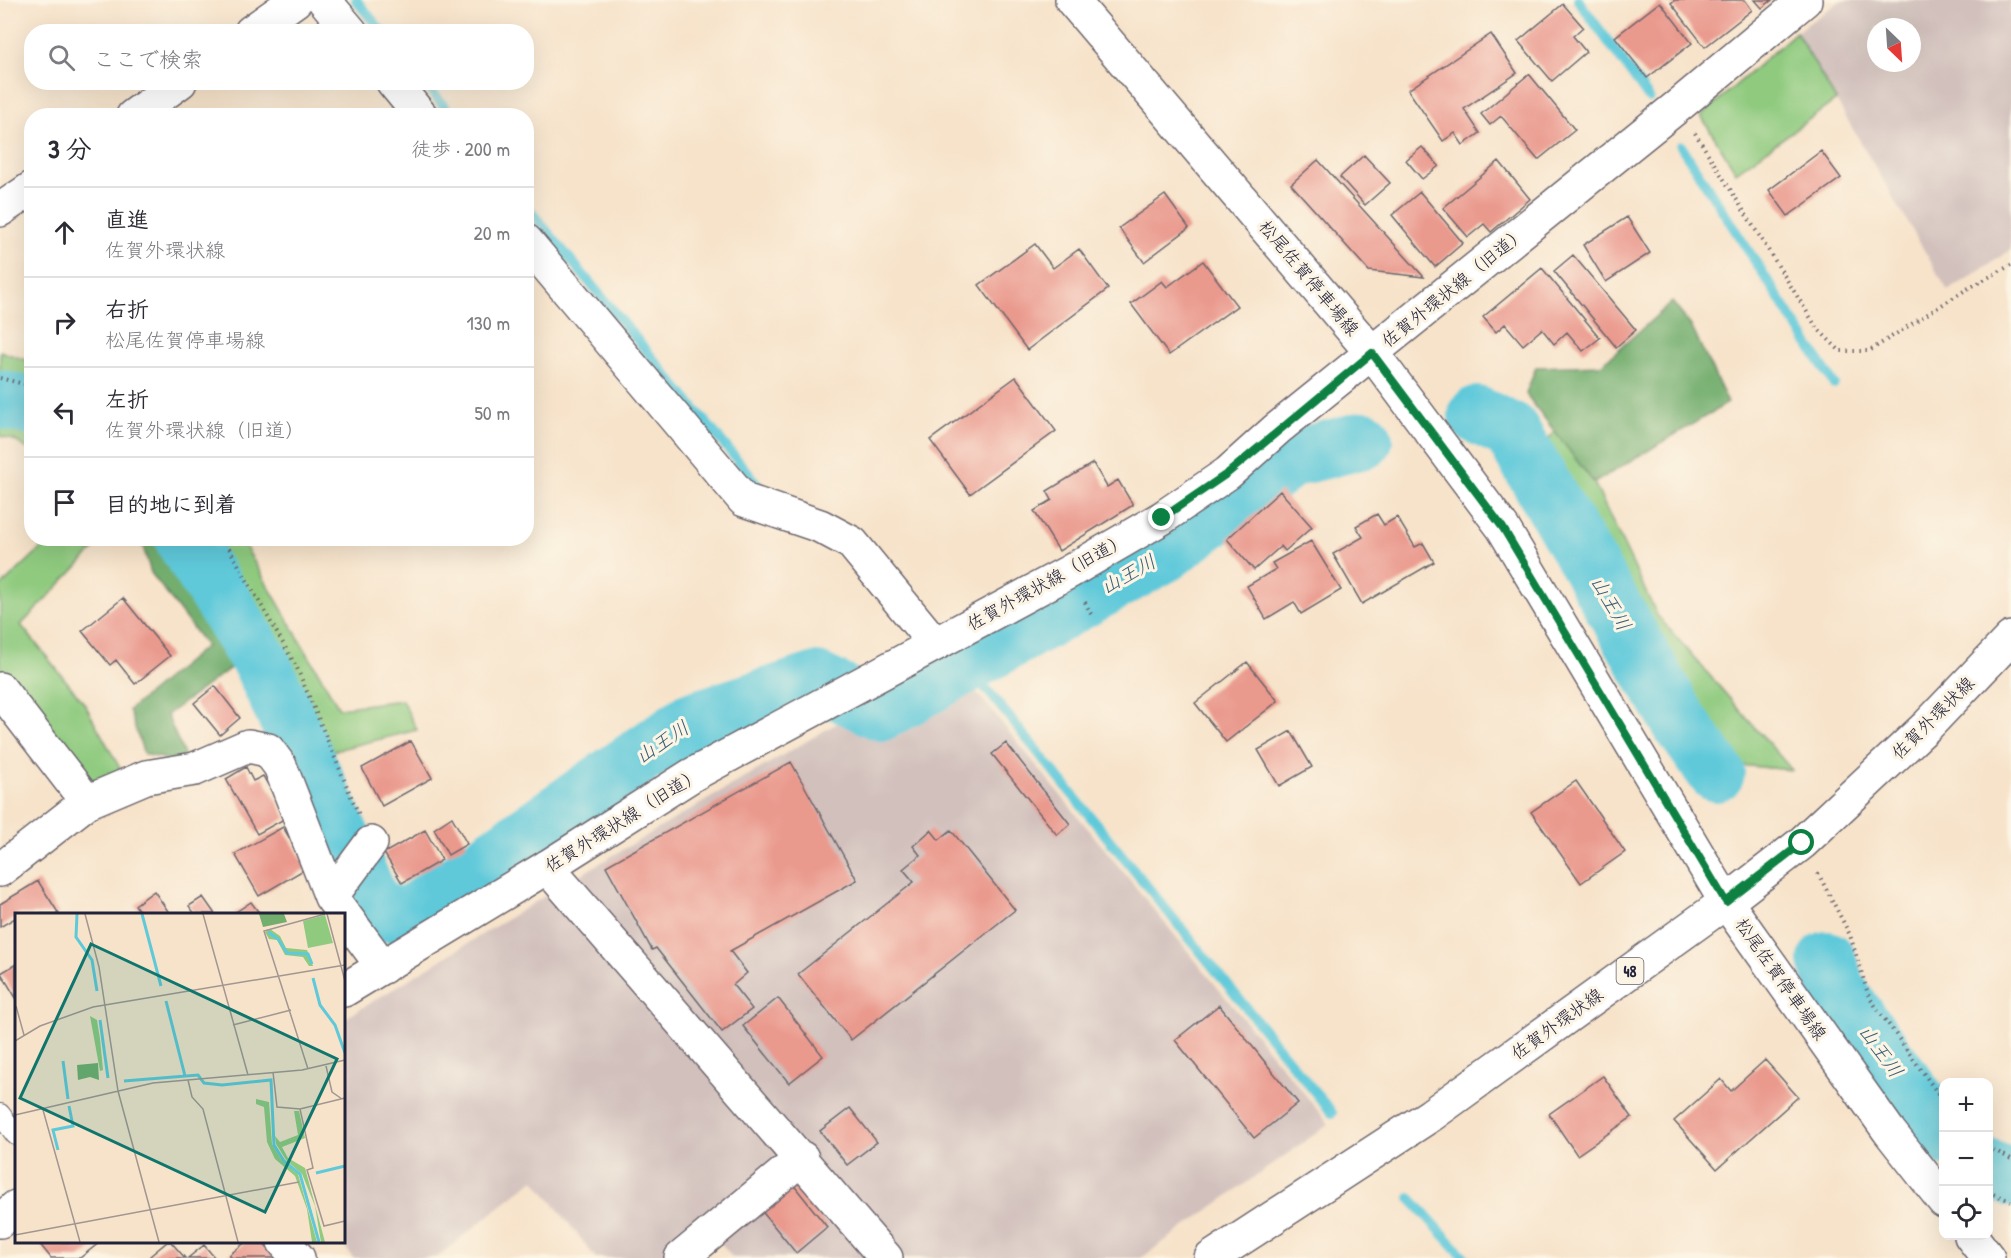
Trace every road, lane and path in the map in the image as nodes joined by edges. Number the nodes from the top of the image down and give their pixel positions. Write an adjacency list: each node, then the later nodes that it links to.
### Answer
1 (296, 0): 5 (street)
2 (324, 0): 6 (street)
3 (1072, 0): 16 (street, 松尾佐賀停車場線)
4 (1805, 0): 9 (street, 佐賀外環状線（旧道）)
5 (262, 24)
6 (344, 24)
7 (169, 90): 10 (street)
8 (400, 90): 11 (street)
9 (1678, 106): 15 (path); 16 (street, 佐賀外環状線（旧道）)
10 (144, 108)
11 (414, 108)
12 (24, 194): 13 (street)
13 (0, 210)
14 (534, 251): 21 (street)
15 (2011, 265)
16 (1372, 353): 21 (street, 佐賀外環状線（旧道）); 29 (street, 松尾佐賀停車場線)
17 (0, 378): 18 (path)
18 (24, 384)
19 (228, 546): 24 (path)
20 (2011, 638): 25 (street, 佐賀外環状線 / 48)
21 (935, 644): 26 (street, 佐賀外環状線（旧道）)
22 (0, 689): 23 (street)
23 (87, 802): 27 (street); 28 (street)
24 (371, 843): 28 (street)
25 (1802, 843): 29 (street, 佐賀外環状線 / 48); 34 (path)
26 (547, 867): 32 (street, 佐賀外環状線（旧道）); 38 (street)
27 (0, 870)
28 (332, 897): 30 (street)
29 (1726, 902): 41 (street, 松尾佐賀停車場線); 50 (street, 佐賀外環状線 / 48)
30 (344, 913)
31 (345, 914): 32 (street)
32 (384, 967): 33 (street, 佐賀外環状線（旧道）)
33 (345, 989)
34 (1939, 1095)
35 (0, 1114): 36 (lane)
36 (15, 1134)
37 (1993, 1150): 39 (path)
38 (802, 1158): 48 (street); 49 (street)
39 (2011, 1159)
40 (1993, 1194): 42 (path)
41 (1939, 1195)
42 (2011, 1202)
43 (15, 1208): 44 (street)
44 (0, 1221)
45 (1974, 1240): 51 (street)
46 (285, 1243): 47 (street)
47 (298, 1258)
48 (681, 1258)
49 (886, 1258)
50 (1211, 1258)
51 (1988, 1258)

